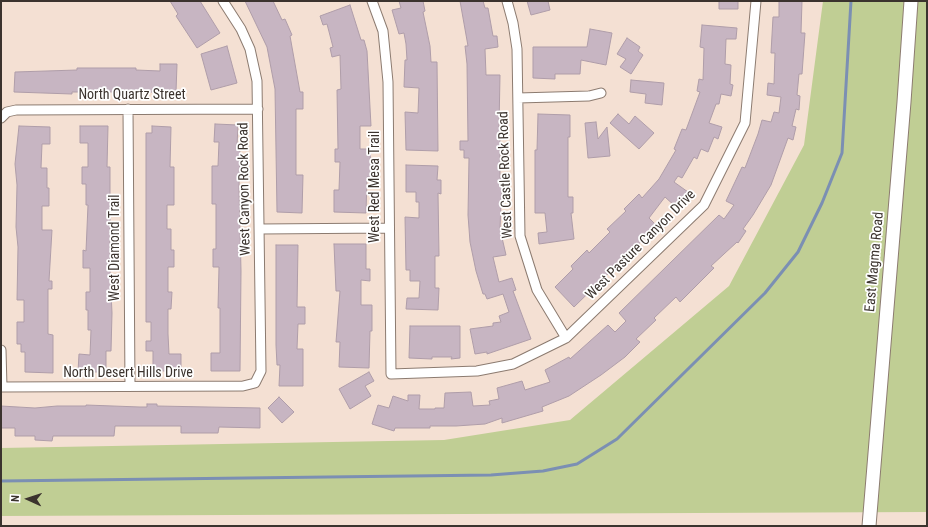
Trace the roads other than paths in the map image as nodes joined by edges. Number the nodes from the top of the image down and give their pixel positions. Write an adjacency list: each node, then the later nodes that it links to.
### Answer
1 (223, 1): 9 (street, West Canyon Rock Road)
2 (372, 1): 11 (street, West Red Mesa Trail)
3 (507, 1): 7 (street, West Castle Rock Road)
4 (756, 1): 13 (street, West Pasture Canyon Drive)
5 (910, 1): 19 (street, East Magma Road)
6 (601, 93): 7 (street)
7 (518, 98): 13 (street, West Castle Rock Road)
8 (128, 109): 9 (street, North Quartz Street); 10 (street, North Quartz Street); 17 (street, West Diamond Trail)
9 (258, 109): 12 (street, West Canyon Rock Road)
10 (4, 115)
11 (390, 228): 12 (street); 15 (street, West Red Mesa Trail)
12 (260, 229): 16 (street, West Canyon Rock Road)
13 (566, 338): 15 (street, West Pasture Canyon Drive)
14 (1, 350): 18 (street)
15 (391, 374)
16 (256, 384): 17 (street, North Desert Hills Drive)
17 (130, 386): 18 (street, North Desert Hills Drive)
18 (1, 387)
19 (869, 526)

